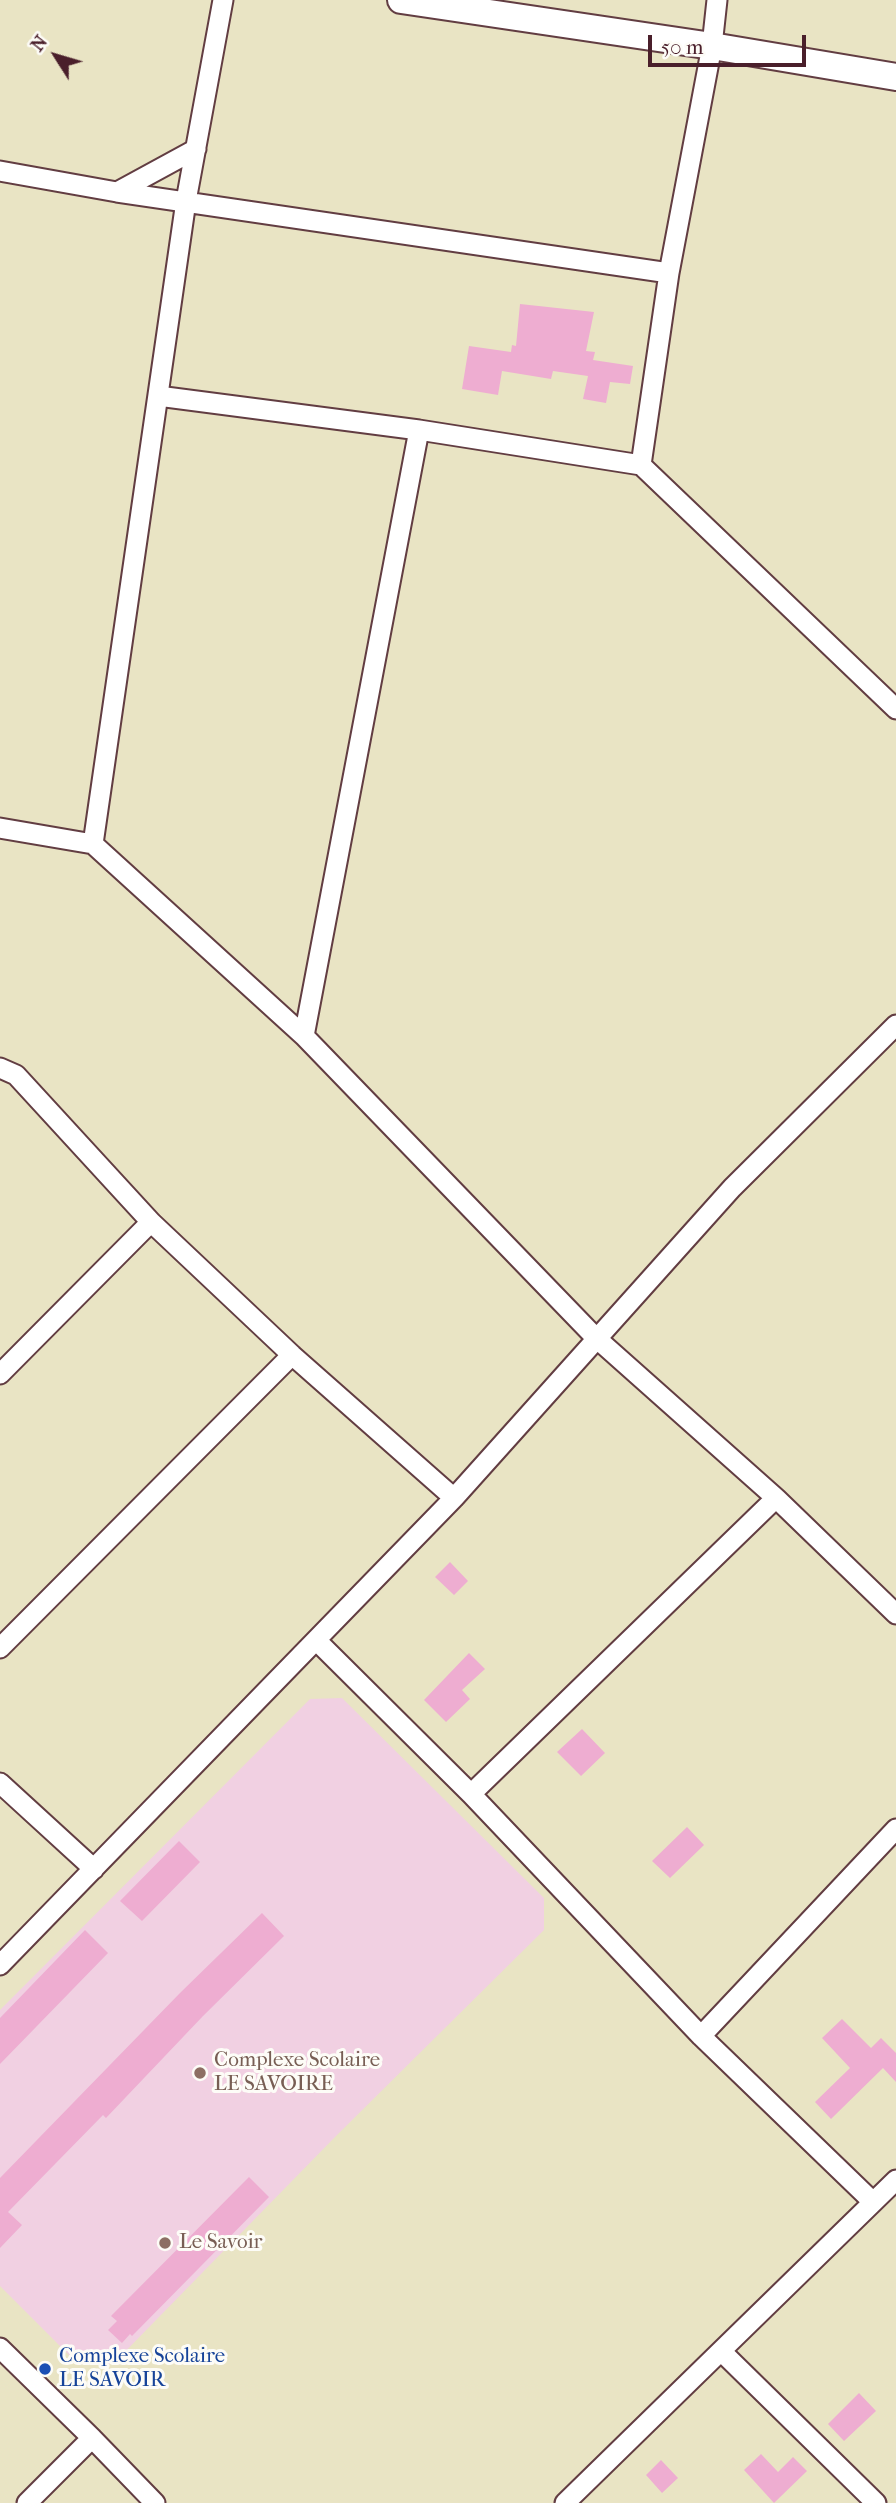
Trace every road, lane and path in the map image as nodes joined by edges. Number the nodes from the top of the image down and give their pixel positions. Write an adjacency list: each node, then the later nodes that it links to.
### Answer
1 (223, 0): 7 (street)
2 (401, 0): 4 (street)
3 (717, 0): 5 (street)
4 (457, 4): 5 (street)
5 (712, 46): 6 (street); 11 (street)
6 (896, 77)
7 (196, 149): 9 (street); 10 (street)
8 (0, 171): 9 (street)
9 (117, 192): 10 (street)
10 (186, 201): 11 (street); 12 (street)
11 (669, 273): 14 (street)
12 (158, 396): 13 (street); 17 (street)
13 (418, 430): 14 (street); 19 (street)
14 (641, 465): 15 (street)
15 (896, 709)
16 (0, 828): 17 (street)
17 (93, 844): 19 (street)
18 (896, 1025): 22 (street)
19 (304, 1036): 22 (street)
20 (0, 1068): 21 (street)
21 (151, 1222): 23 (street); 24 (street)
22 (596, 1338): 25 (street); 26 (street)
23 (292, 1355): 25 (street); 29 (street)
24 (0, 1374)
25 (454, 1498): 28 (street)
26 (776, 1498): 27 (street); 31 (street)
27 (896, 1614)
28 (316, 1640): 31 (street); 33 (street)
29 (0, 1648)
30 (0, 1783): 33 (street)
31 (471, 1794): 35 (street)
32 (896, 1829): 35 (street)
33 (94, 1869): 34 (street)
34 (0, 1965)
35 (701, 2036): 37 (street)
36 (896, 2180): 37 (street)
37 (873, 2202): 39 (street)
38 (0, 2348): 40 (street)
39 (721, 2351): 43 (street); 44 (street)
40 (92, 2438): 41 (street); 42 (street)
41 (27, 2503)
42 (155, 2503)
43 (565, 2503)
44 (876, 2503)

